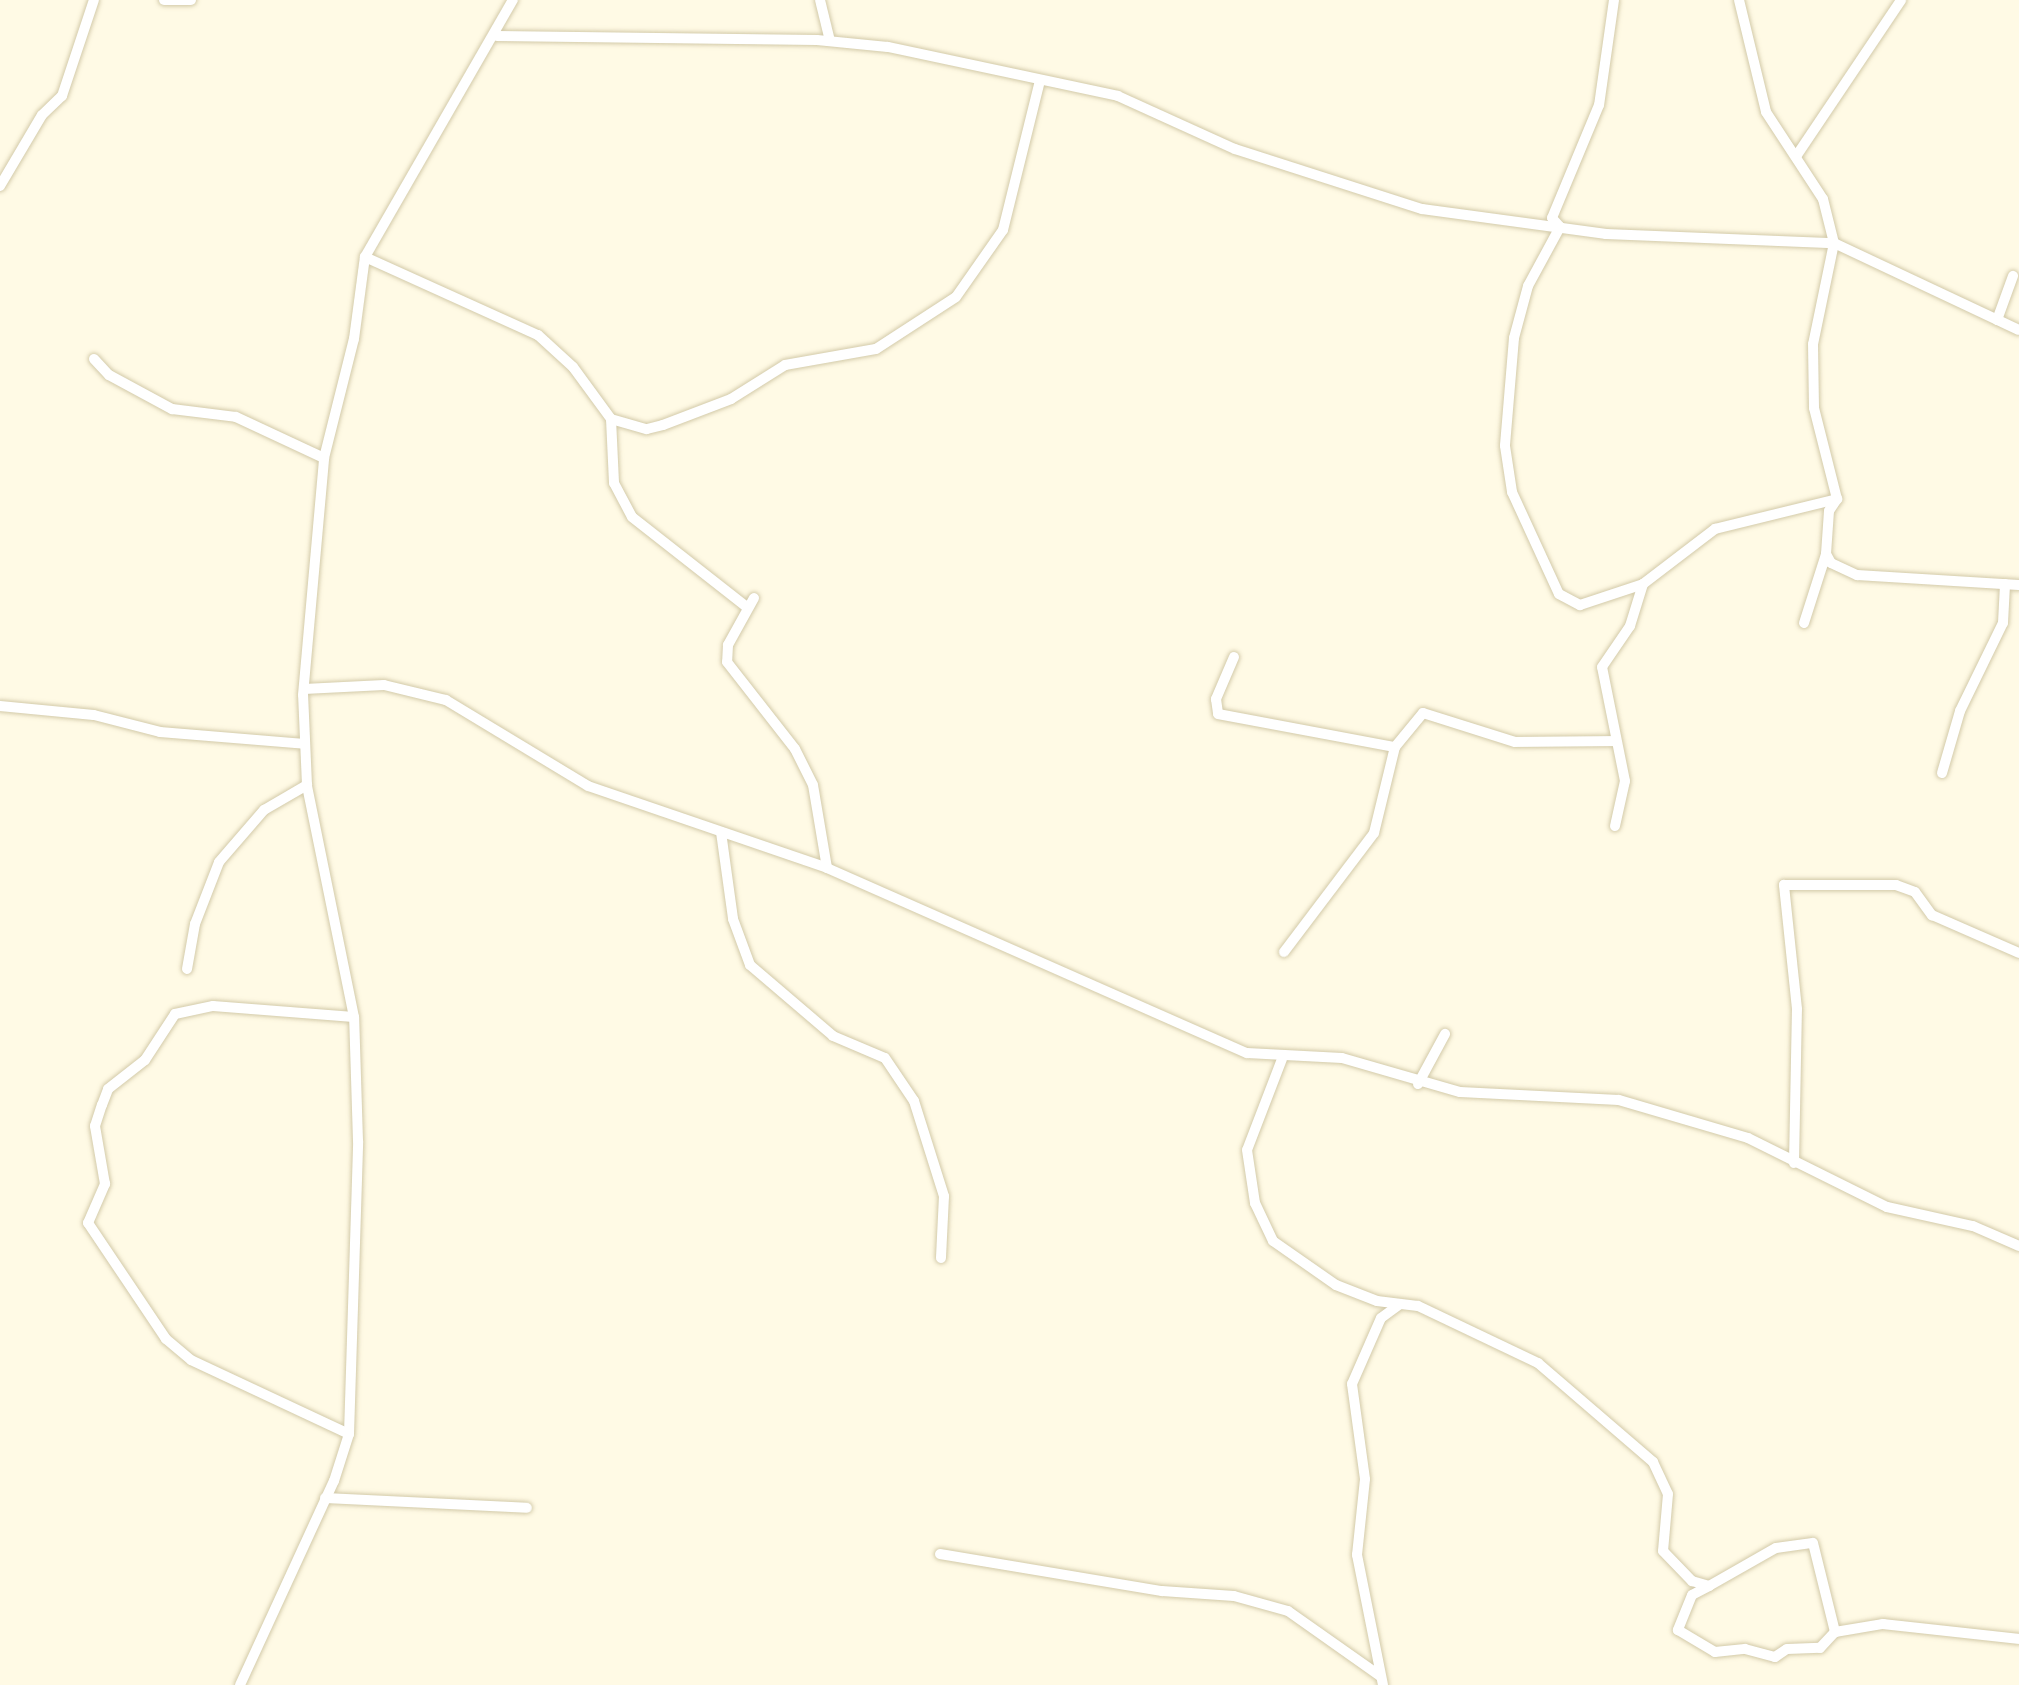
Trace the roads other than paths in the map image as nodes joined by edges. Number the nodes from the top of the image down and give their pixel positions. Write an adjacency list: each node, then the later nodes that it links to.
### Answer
1 (94, 0): 13 (street)
2 (163, 0): 3 (street)
3 (191, 0)
4 (513, 0): 9 (street)
5 (820, 0): 10 (street)
6 (1614, 0): 14 (street)
7 (1739, 0): 12 (street)
8 (1901, 0): 12 (street)
9 (497, 36): 10 (street); 16 (street)
10 (830, 41): 11 (street)
11 (1040, 80): 14 (street); 21 (street)
12 (1797, 155): 15 (street)
13 (0, 186)
14 (1560, 227): 15 (street); 25 (street)
15 (1834, 243): 18 (street); 23 (street)
16 (365, 257): 21 (street); 22 (street)
17 (2013, 276): 18 (street)
18 (1997, 320): 19 (street)
19 (2019, 330)
20 (94, 359): 22 (street)
21 (611, 419): 29 (street)
22 (324, 458): 32 (street)
23 (1837, 499): 24 (street); 25 (street)
24 (1826, 554): 26 (street); 30 (street)
25 (1643, 584): 34 (street)
26 (2005, 584): 27 (street); 37 (street)
27 (2019, 585)
28 (754, 598): 29 (street)
29 (748, 608): 41 (street)
30 (1804, 623)
31 (1234, 657): 36 (street)
32 (304, 689): 35 (street); 40 (street)
33 (0, 706): 35 (street)
34 (1616, 741): 36 (street); 39 (street)
35 (305, 744): 38 (street)
36 (1395, 747): 42 (street)
37 (1942, 773)
38 (307, 785): 44 (street); 45 (street)
39 (1615, 826)
40 (720, 832): 41 (street); 51 (street)
41 (827, 867): 47 (street)
42 (1284, 952)
43 (2019, 953): 49 (street)
44 (187, 969)
45 (354, 1017): 55 (street); 55 (street)
46 (1446, 1034): 48 (street)
47 (1282, 1059): 48 (street); 52 (street)
48 (1418, 1084): 49 (street)
49 (1794, 1163): 50 (street)
50 (2019, 1246)
51 (941, 1258)
52 (1377, 1301): 53 (street); 54 (street)
53 (1403, 1304): 54 (street); 59 (street)
54 (1389, 1309): 62 (street)
55 (349, 1434): 56 (street)
56 (325, 1498): 57 (street); 63 (street)
57 (527, 1508)
58 (940, 1555): 62 (street)
59 (1709, 1586): 60 (street); 60 (street)
60 (1832, 1630): 61 (street)
61 (2019, 1639)
62 (1381, 1681)
63 (242, 1682)

